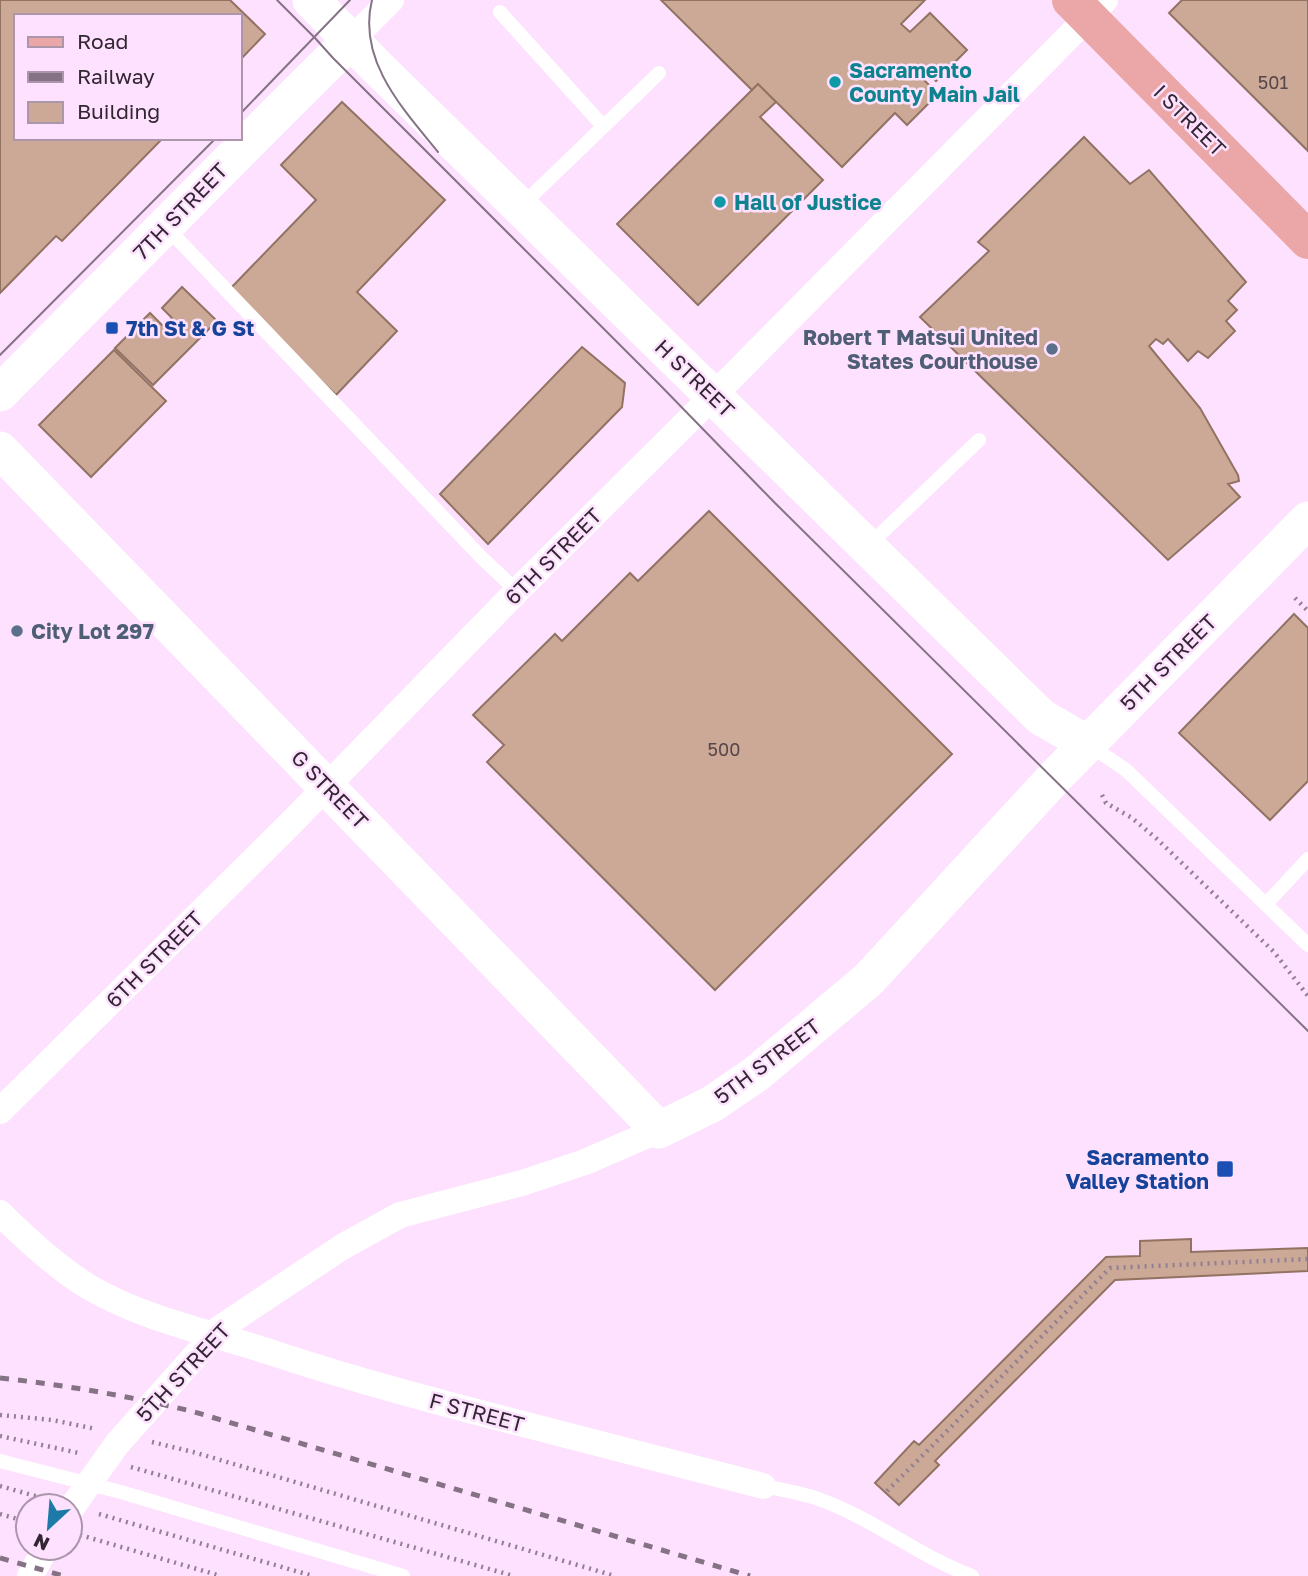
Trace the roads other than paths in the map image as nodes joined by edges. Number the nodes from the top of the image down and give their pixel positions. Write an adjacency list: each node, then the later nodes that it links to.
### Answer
1 (311, 0): 5 (main road, H STREET)
2 (391, 0): 5 (street, 7TH STREET)
3 (1088, 6): 10 (main road, I STREET); 12 (street, 6TH STREET)
4 (500, 12): 7 (lane)
5 (351, 40): 8 (main road, H STREET); 9 (main road, 7TH STREET)
6 (659, 73): 7 (lane)
7 (603, 126): 8 (lane)
8 (520, 206): 12 (main road, H STREET)
9 (166, 227): 11 (main road, 7TH STREET); 17 (lane)
10 (1308, 240)
11 (0, 393)
12 (713, 396): 16 (main road, H STREET); 17 (street, 6TH STREET)
13 (979, 440): 16 (lane)
14 (0, 450): 19 (main road, G STREET)
15 (1308, 520): 18 (main road, 5TH STREET)
16 (868, 546): 18 (main road, H STREET)
17 (517, 591): 19 (street, 6TH STREET)
18 (1088, 744): 21 (lane); 24 (main road, 5TH STREET)
19 (327, 786): 23 (street, 6TH STREET); 24 (main road, G STREET)
20 (1308, 859): 21 (lane)
21 (1266, 904): 22 (lane)
22 (1308, 945)
23 (0, 1111)
24 (659, 1130): 28 (street, 5TH STREET)
25 (0, 1213): 27 (street, F STREET)
26 (0, 1461): 29 (lane)
27 (763, 1486): 30 (lane, F STREET)
28 (84, 1498)
29 (402, 1576)
30 (972, 1576)

